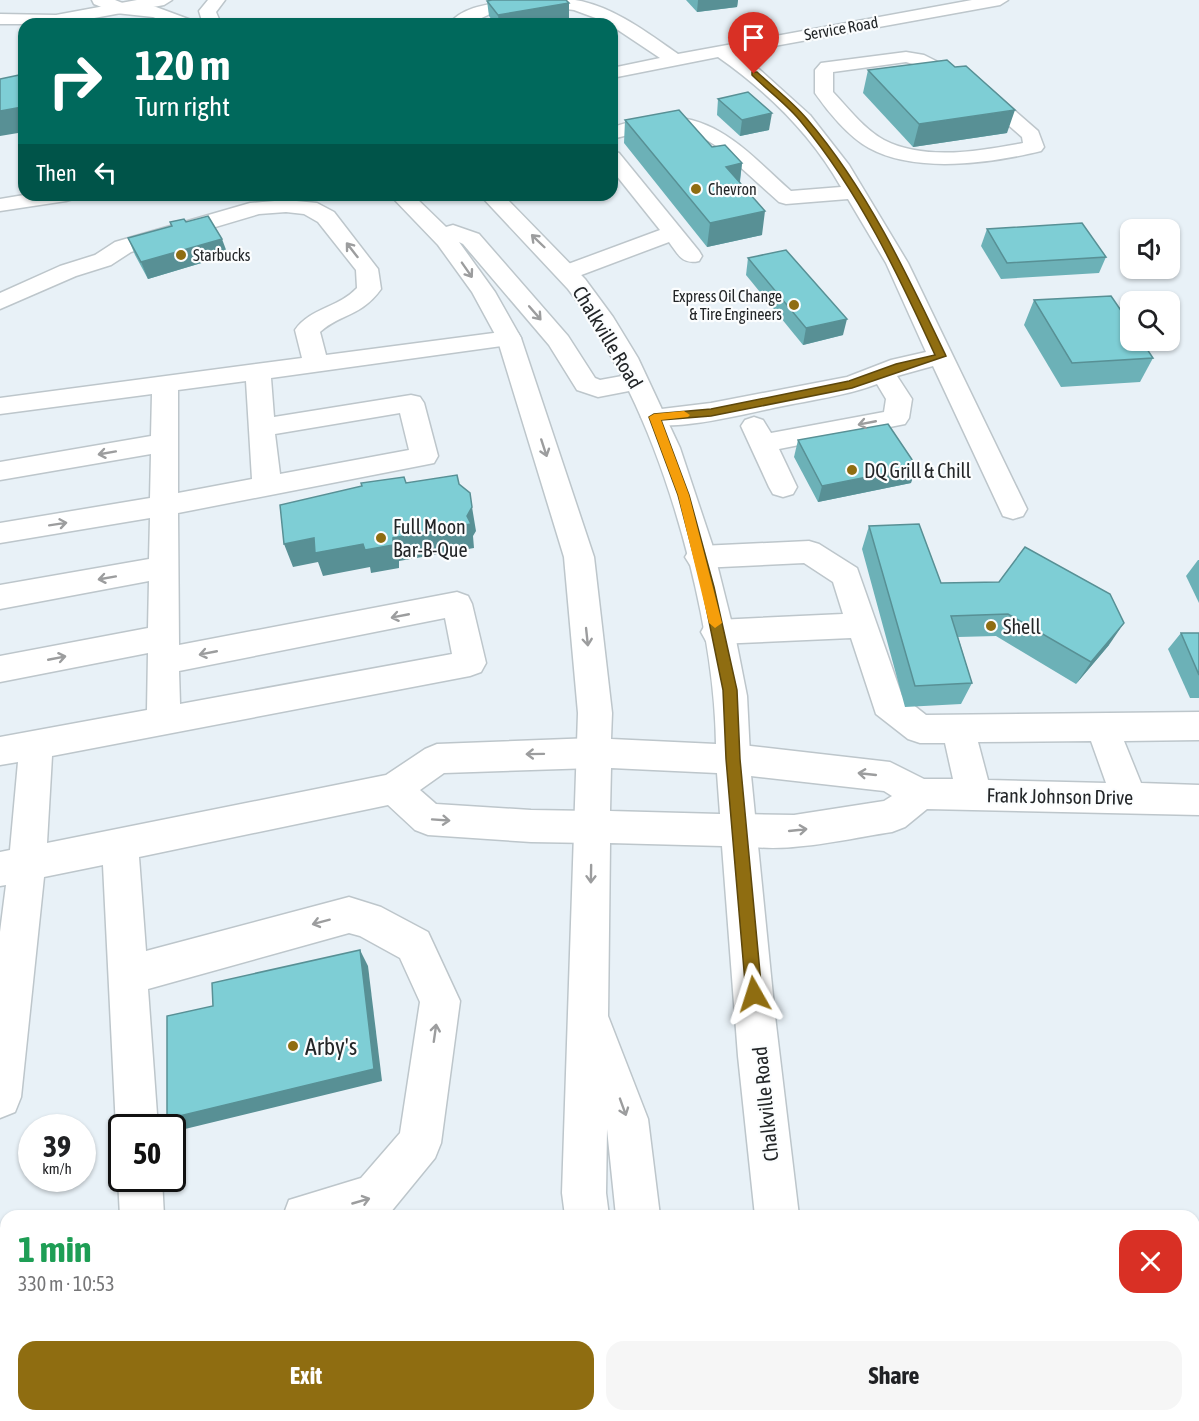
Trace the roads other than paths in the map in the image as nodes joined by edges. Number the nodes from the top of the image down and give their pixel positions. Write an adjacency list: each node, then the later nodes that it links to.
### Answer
1 (100, 0): 5 (main road)
2 (164, 0): 5 (main road)
3 (217, 0): 8 (main road)
4 (1000, 0): 14 (main road, Service Road)
5 (127, 17): 6 (main road); 7 (main road)
6 (103, 18)
7 (171, 18)
8 (210, 18)
9 (467, 18): 10 (main road)
10 (607, 18)
11 (0, 19): 12 (main road)
12 (18, 19)
13 (620, 27): 15 (main road)
14 (720, 50): 15 (main road, Service Road); 20 (main road)
15 (675, 60): 17 (main road, Service Road)
16 (938, 69): 18 (main road); 19 (main road); 19 (main road)
17 (618, 72)
18 (870, 80)
19 (832, 89): 20 (main road)
20 (784, 101): 23 (main road)
21 (618, 132): 23 (main road)
22 (618, 167): 29 (main road)
23 (855, 192): 34 (main road)
24 (30, 201): 27 (main road)
25 (407, 201): 28 (main road)
26 (497, 201): 31 (main road, Chalkville Road, one-way to 26)
27 (0, 206)
28 (429, 223): 33 (main road, one-way to 33); 38 (main road, one-way to 38)
29 (673, 233): 30 (main road); 31 (main road)
30 (691, 256)
31 (568, 272): 38 (main road, Chalkville Road)
32 (0, 302): 35 (main road, one-way to 32)
33 (508, 338): 35 (main road); 65 (main road, one-way to 65)
34 (941, 356): 37 (main road); 50 (main road)
35 (316, 363): 36 (main road)
36 (258, 372): 39 (main road); 43 (main road)
37 (884, 373): 41 (main road); 45 (main road, one-way to 45)
38 (637, 381): 42 (main road, Chalkville Road)
39 (165, 384): 40 (main road); 44 (main road)
40 (0, 406)
41 (742, 406): 42 (main road); 45 (main road)
42 (654, 417): 52 (main road, Chalkville Road)
43 (261, 428): 47 (main road); 47 (main road)
44 (165, 443): 46 (main road, one-way to 46); 49 (main road)
45 (764, 443): 48 (main road)
46 (0, 471)
47 (267, 486): 49 (main road)
48 (783, 486)
49 (164, 506): 51 (main road, one-way to 49); 53 (main road)
50 (1013, 509)
51 (0, 533)
52 (700, 557): 55 (main road); 56 (main road, Chalkville Road)
53 (164, 567): 54 (main road, one-way to 54); 57 (main road)
54 (0, 597)
55 (862, 625): 56 (main road); 62 (main road)
56 (717, 632): 66 (main road, Chalkville Road)
57 (164, 649): 58 (main road, one-way to 57); 59 (main road); 59 (main road, one-way to 57)
58 (0, 669)
59 (163, 721): 63 (main road)
60 (1199, 726): 61 (main road)
61 (1101, 727): 62 (main road); 70 (main road)
62 (958, 729): 69 (main road)
63 (36, 744): 64 (main road); 75 (main road)
64 (0, 751)
65 (593, 753): 66 (main road, Frank Johnson Drive); 67 (main road, Frank Johnson Drive, one-way to 67); 72 (main road)
66 (733, 759): 68 (main road, Frank Johnson Drive, one-way to 66); 73 (main road, Chalkville Road)
67 (394, 789): 72 (main road, one-way to 72); 74 (main road)
68 (920, 794): 69 (main road, Frank Johnson Drive); 73 (main road, one-way to 68)
69 (974, 794): 70 (main road, Frank Johnson Drive)
70 (1129, 798): 71 (main road, Frank Johnson Drive)
71 (1199, 800)
72 (592, 827): 73 (main road); 77 (main road, one-way to 77)
73 (740, 830): 85 (main road, Chalkville Road)
74 (120, 845): 75 (main road); 76 (main road)
75 (13, 867): 78 (main road)
76 (128, 975): 79 (main road); 82 (main road, one-way to 76)
77 (588, 1013): 83 (main road); 84 (main road, one-way to 84)
78 (0, 1097)
79 (136, 1114)
80 (141, 1192): 81 (main road)
81 (142, 1210)
82 (327, 1210)
83 (586, 1210)
84 (637, 1210)
85 (776, 1210)

